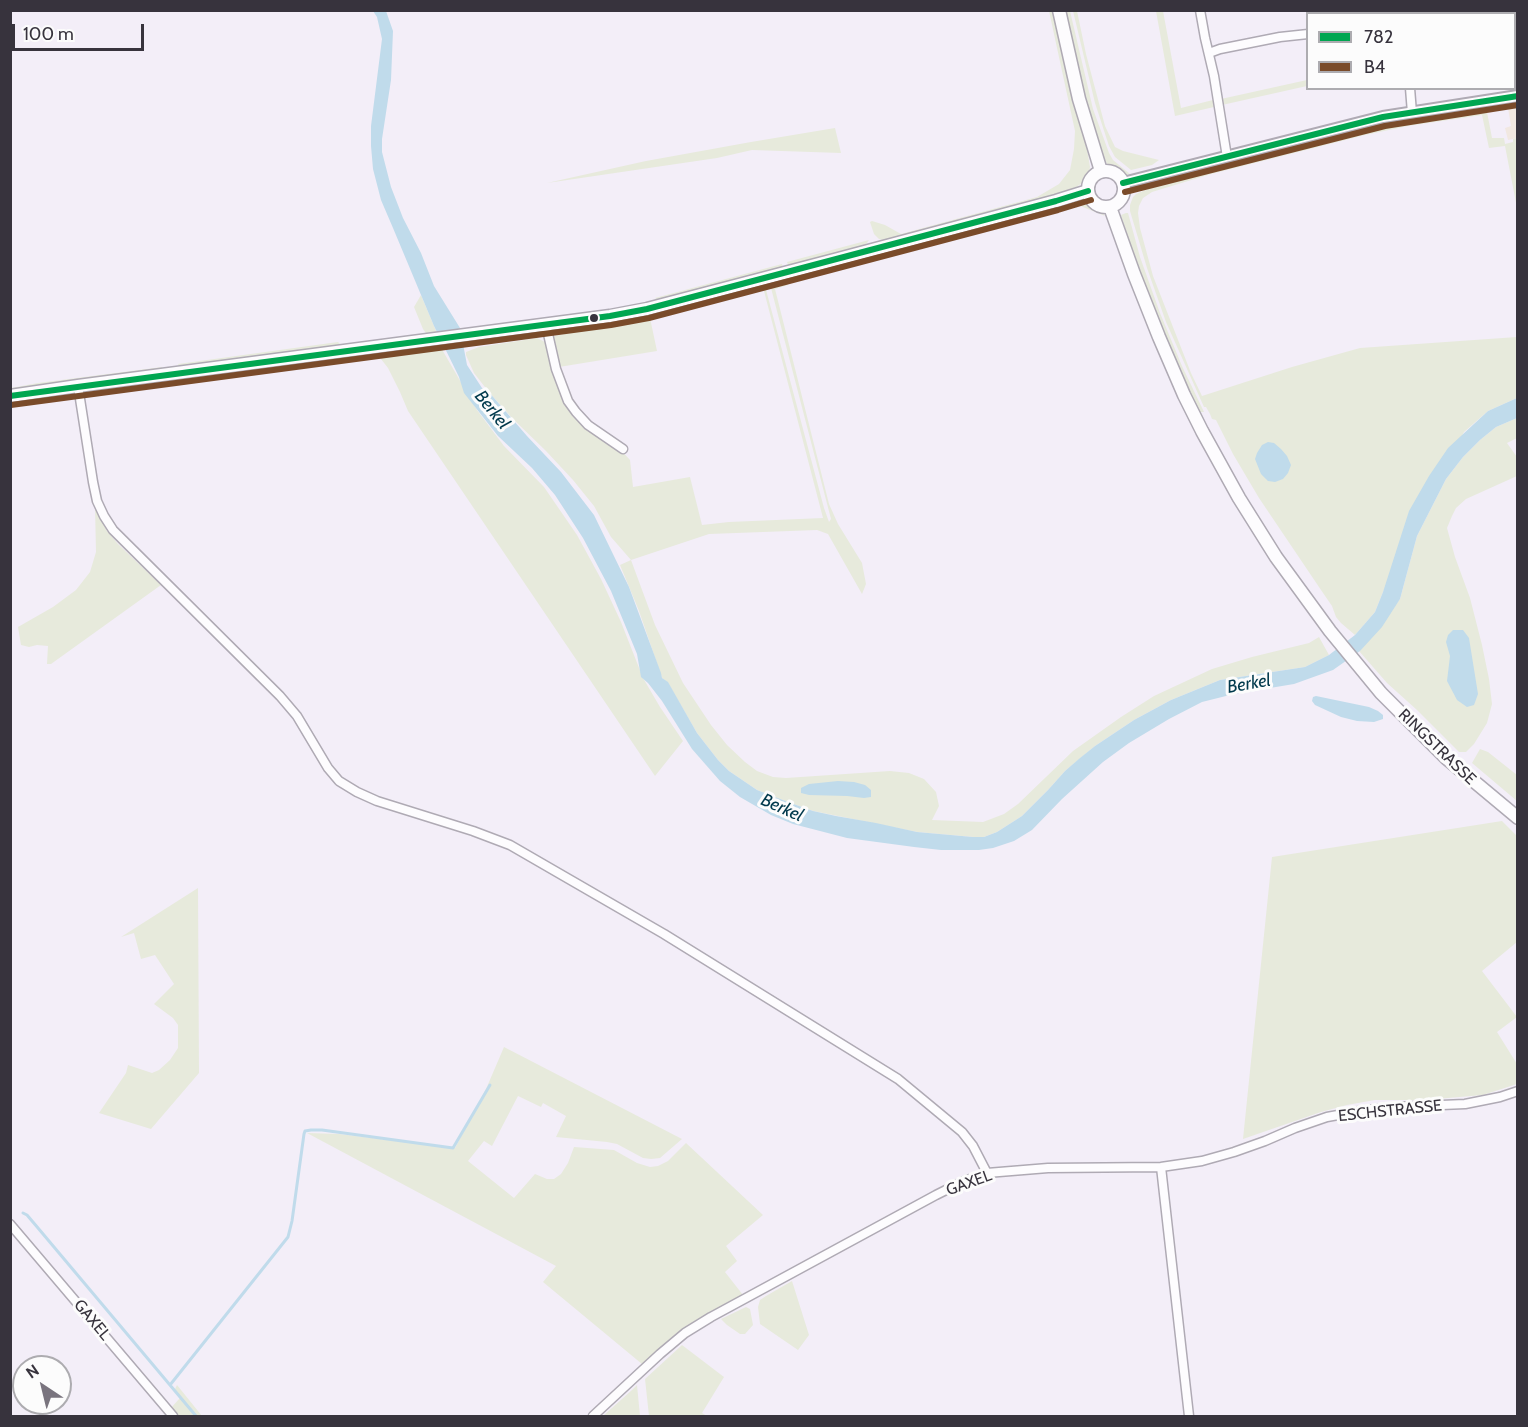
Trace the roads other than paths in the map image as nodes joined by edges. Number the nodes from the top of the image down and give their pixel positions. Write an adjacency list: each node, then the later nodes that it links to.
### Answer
1 (1059, 10): 11 (main road)
2 (1200, 10): 6 (street)
3 (1425, 10): 4 (street)
4 (1410, 12)
5 (1306, 34): 6 (street)
6 (1209, 53): 10 (street)
7 (1410, 90): 9 (street)
8 (1518, 96): 9 (street)
9 (1412, 113): 10 (street)
10 (1227, 157): 12 (street)
11 (1101, 171): 12 (main road); 13 (main road)
12 (1124, 183): 14 (main road)
13 (1088, 191): 14 (main road); 15 (main road)
14 (1110, 207): 19 (main road, RINGSTRASSE)
15 (546, 325): 16 (main road); 18 (street)
16 (78, 386): 17 (main road); 22 (street)
17 (10, 396)
18 (623, 449)
19 (1518, 818)
20 (1518, 1091): 21 (street, ESCHSTRASSE)
21 (1161, 1167): 22 (street, GAXEL); 27 (street)
22 (987, 1173): 26 (street, GAXEL)
23 (10, 1224): 24 (street, GAXEL)
24 (14, 1236): 25 (street, GAXEL)
25 (173, 1416)
26 (593, 1416)
27 (1189, 1416)

